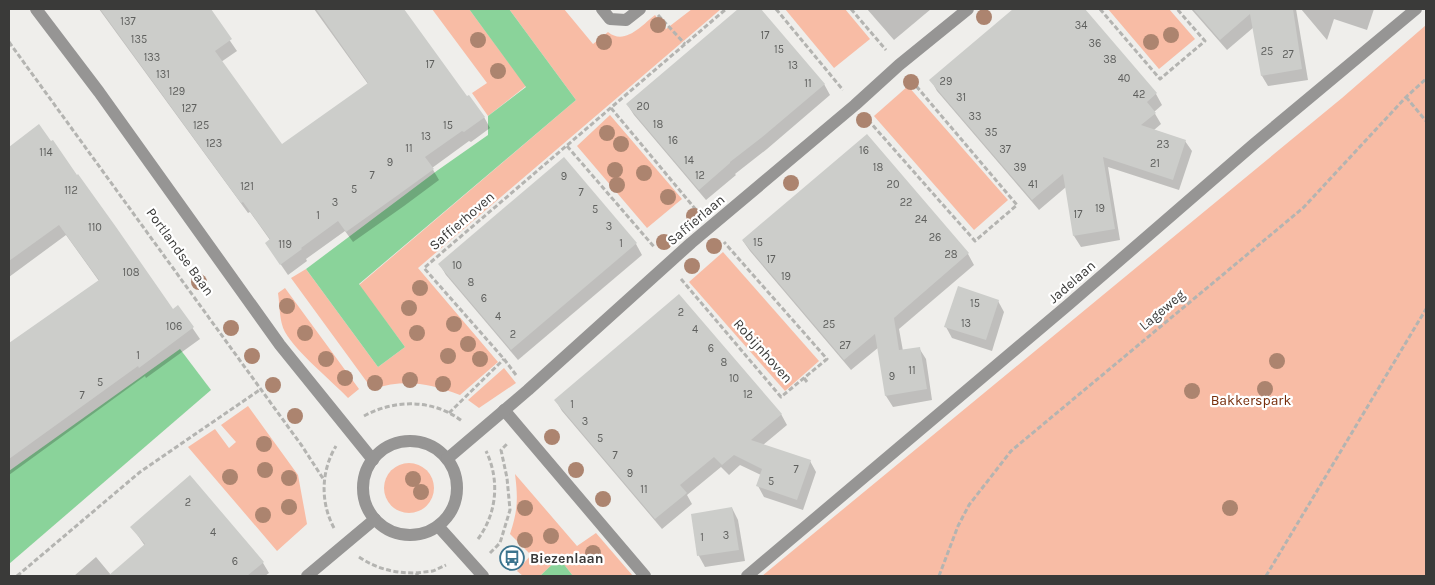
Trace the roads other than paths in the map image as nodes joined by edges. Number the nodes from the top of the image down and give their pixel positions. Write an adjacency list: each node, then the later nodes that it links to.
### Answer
1 (36, 9): 8 (street, Portlandse Baan)
2 (602, 9): 3 (street)
3 (640, 9)
4 (968, 9): 6 (street, Saffierlaan)
5 (1416, 9): 14 (street, Jadelaan)
6 (504, 410): 7 (street, Saffierlaan); 13 (street)
7 (446, 458): 8 (street); 10 (street)
8 (373, 460): 9 (street)
9 (374, 518): 10 (street); 12 (street)
10 (438, 526): 11 (street)
11 (479, 572)
12 (310, 575)
13 (645, 576)
14 (747, 576)

